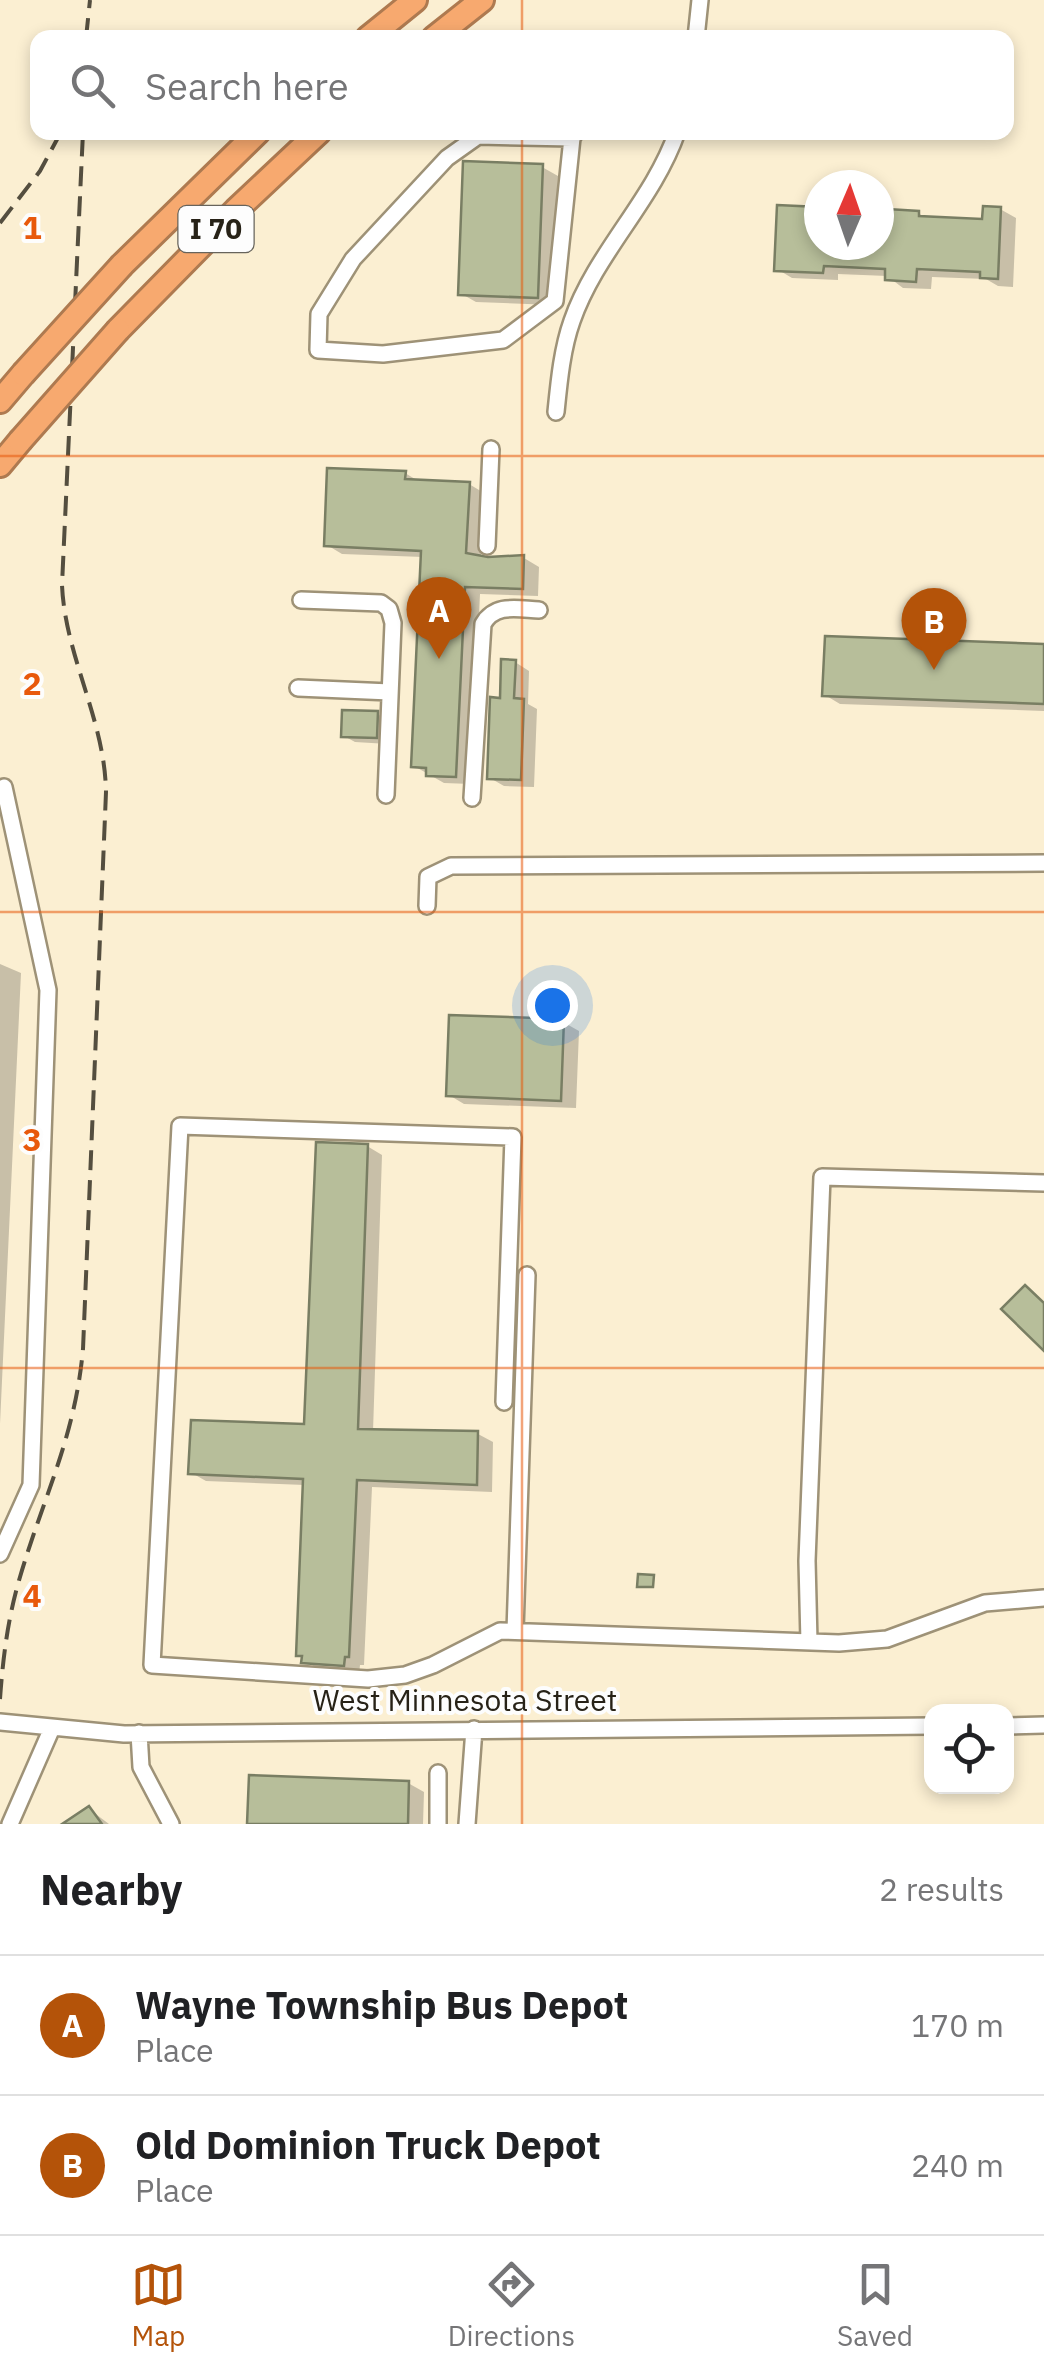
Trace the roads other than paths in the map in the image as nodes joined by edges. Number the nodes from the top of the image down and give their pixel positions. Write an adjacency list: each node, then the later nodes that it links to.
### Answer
1 (415, 0): 4 (highway)
2 (482, 0): 5 (highway)
3 (700, 0): 6 (street)
4 (376, 30)
5 (443, 30)
6 (697, 30)
7 (250, 140): 14 (highway, I 70, bridge)
8 (310, 140): 17 (highway, I 70, bridge)
9 (472, 140): 12 (street)
10 (573, 140): 12 (street)
11 (673, 140): 13 (street)
12 (555, 301): 13 (street)
13 (575, 314): 15 (street)
14 (0, 402)
15 (556, 412)
16 (492, 450): 18 (street)
17 (0, 465)
18 (487, 546)
19 (301, 600): 22 (street)
20 (539, 610): 25 (street)
21 (298, 688): 22 (street)
22 (390, 692): 24 (street)
23 (4, 787): 31 (street)
24 (386, 796)
25 (472, 798)
26 (1044, 863): 27 (street)
27 (427, 906)
28 (1044, 1183): 34 (street)
29 (527, 1276): 33 (street)
30 (504, 1402): 33 (street)
31 (0, 1554)
32 (1044, 1598): 34 (street)
33 (515, 1631): 34 (street)
34 (809, 1642)
35 (0, 1722): 39 (street, West Minnesota Street)
36 (1044, 1725): 38 (street)
37 (924, 1726): 40 (street, West Minnesota Street)
38 (1014, 1726)
39 (52, 1728): 41 (street, West Minnesota Street); 45 (street)
40 (474, 1729): 41 (street, West Minnesota Street); 44 (street)
41 (139, 1733): 46 (street)
42 (438, 1773): 43 (street)
43 (438, 1794): 44 (street); 47 (street)
44 (471, 1795): 48 (street)
45 (10, 1824)
46 (170, 1824)
47 (438, 1824)
48 (466, 1824)

